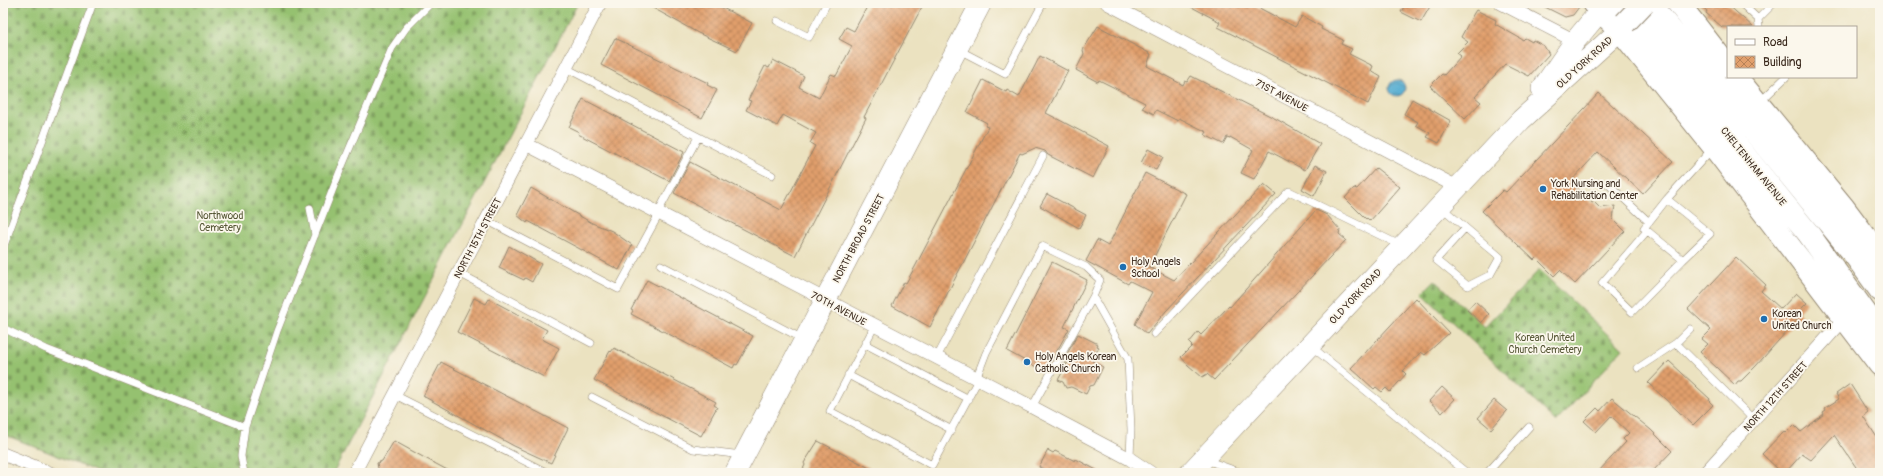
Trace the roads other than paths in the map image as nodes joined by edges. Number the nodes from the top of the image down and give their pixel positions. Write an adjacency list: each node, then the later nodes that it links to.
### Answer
1 (93, 3): 43 (lane)
2 (431, 3): 41 (lane)
3 (600, 3): 21 (street, NORTH 15TH STREET)
4 (827, 3): 16 (lane)
5 (981, 3): 19 (main road, NORTH BROAD STREET)
6 (1043, 3): 19 (lane)
7 (1107, 3): 32 (street, 71ST AVENUE)
8 (1500, 3): 18 (street)
9 (1644, 3): 15 (highway, OLD YORK ROAD, bridge)
10 (1649, 3): 48 (highway)
11 (1678, 3): 20 (highway)
12 (1741, 3): 17 (lane)
13 (1767, 3): 17 (lane)
14 (1601, 6): 15 (highway); 18 (main road, OLD YORK ROAD)
15 (1622, 19): 25 (main road, OLD YORK ROAD); 28 (highway); 55 (highway, CHELTENHAM AVENUE)
16 (777, 21)
17 (1759, 23)
18 (1575, 41): 25 (main road, OLD YORK ROAD)
19 (957, 49): 50 (main road, NORTH BROAD STREET)
20 (1727, 66)
21 (566, 68): 26 (lane); 27 (street, NORTH 15TH STREET)
22 (1737, 78): 24 (highway)
23 (1785, 78): 24 (lane)
24 (1758, 104): 44 (highway)
25 (1522, 120): 32 (main road, OLD YORK ROAD)
26 (698, 136): 30 (lane); 36 (lane)
27 (526, 144): 36 (street, 70TH AVENUE); 37 (street, NORTH 15TH STREET)
28 (1714, 147): 33 (lane); 51 (highway)
29 (1043, 156): 62 (lane)
30 (772, 175)
31 (1608, 184): 38 (lane)
32 (1457, 187): 34 (main road, OLD YORK ROAD)
33 (1667, 199): 38 (lane); 45 (lane)
34 (1440, 206): 39 (lane); 42 (main road, OLD YORK ROAD)
35 (310, 208): 41 (lane)
36 (658, 214): 37 (lane); 50 (street, 70TH AVENUE)
37 (486, 220): 47 (street, NORTH 15TH STREET)
38 (1649, 222): 40 (lane)
39 (1464, 229): 39 (lane)
40 (1647, 231): 45 (lane); 45 (lane)
41 (315, 236): 72 (lane)
42 (1402, 246): 56 (lane); 61 (main road, OLD YORK ROAD)
43 (3, 248)
44 (1880, 256)
45 (1683, 260)
46 (661, 265): 57 (lane)
47 (459, 273): 58 (lane); 67 (street, NORTH 15TH STREET)
48 (1880, 290)
49 (1093, 297): 66 (lane); 70 (lane); 76 (lane)
50 (825, 301): 52 (street, 70TH AVENUE); 57 (main road, NORTH BROAD STREET)
51 (1845, 318): 63 (highway); 71 (street, NORTH 12TH STREET)
52 (874, 327): 60 (lane); 62 (street, 70TH AVENUE)
53 (3, 328): 72 (lane)
54 (1690, 329): 59 (lane)
55 (1880, 333)
56 (1154, 334)
57 (804, 340): 77 (main road, NORTH BROAD STREET)
58 (591, 343)
59 (1676, 343): 64 (lane); 71 (lane)
60 (865, 344): 65 (lane); 69 (lane)
61 (1310, 345): 78 (main road, OLD YORK ROAD); 85 (lane)
62 (936, 359): 66 (street, 70TH AVENUE)
63 (1880, 365)
64 (1638, 368)
65 (848, 375): 74 (lane); 74 (lane)
66 (977, 380): 69 (lane); 70 (street, 70TH AVENUE)
67 (395, 395): 81 (street, NORTH 15TH STREET); 82 (lane)
68 (592, 396): 77 (lane)
69 (969, 399): 74 (lane)
70 (1032, 408): 76 (street, 70TH AVENUE)
71 (1754, 420): 87 (street, NORTH 12TH STREET)
72 (245, 427): 80 (lane)
73 (1529, 427): 86 (lane)
74 (952, 430)
75 (3, 454): 79 (street)
76 (1130, 459): 83 (street, 70TH AVENUE)
77 (739, 464)
78 (1197, 466): 84 (lane)
79 (50, 473)
80 (244, 473)
81 (354, 473)
82 (548, 473)
83 (1151, 473)
84 (1242, 473)
85 (1467, 473)
86 (1487, 473)
87 (1705, 473)

